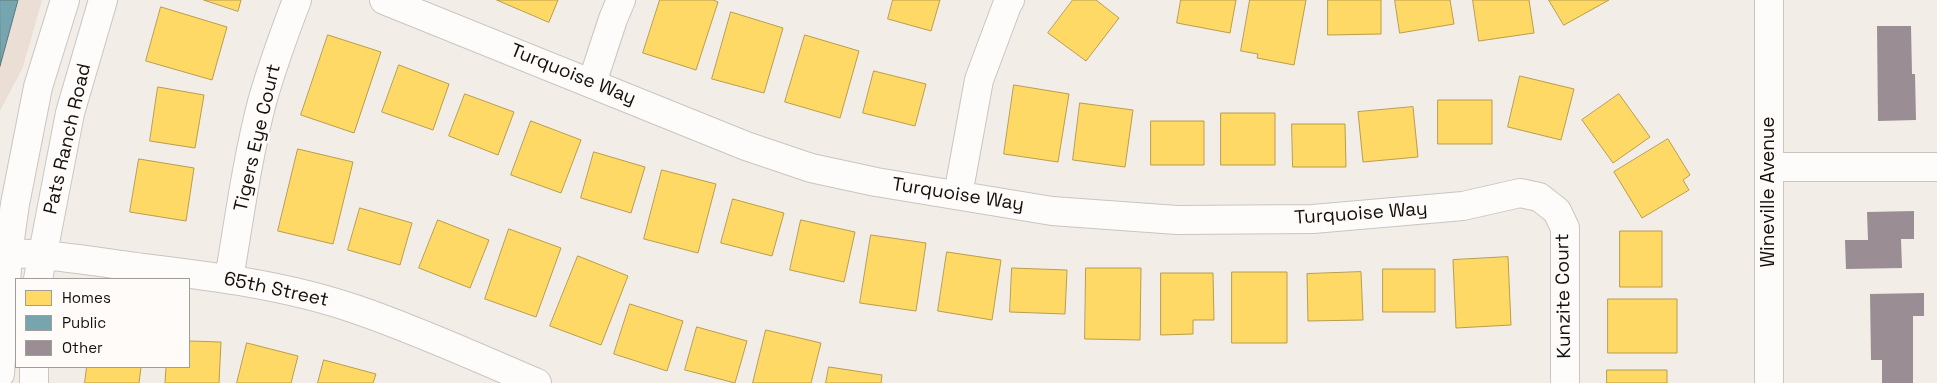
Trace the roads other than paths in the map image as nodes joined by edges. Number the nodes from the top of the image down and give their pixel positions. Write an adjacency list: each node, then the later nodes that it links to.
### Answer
1 (65, 0): 13 (street, Pats Ranch Road)
2 (104, 0): 14 (street, Pats Ranch Road)
3 (297, 0): 15 (street, Tigers Eye Court)
4 (384, 0): 8 (street, Turquoise Way)
5 (621, 0): 8 (street)
6 (1010, 0): 11 (street)
7 (1769, 0): 9 (street, Wineville Avenue)
8 (592, 83): 11 (street, Turquoise Way)
9 (1770, 167): 10 (street); 21 (street, Wineville Avenue)
10 (1937, 167)
11 (958, 196): 12 (street, Turquoise Way)
12 (1557, 210): 20 (street, Kunzite Court)
13 (4, 253): 14 (street, 65th Street); 17 (street, Pats Ranch Road)
14 (40, 268): 15 (street, 65th Street)
15 (229, 279): 19 (street, 65th Street)
16 (34, 368): 18 (street)
17 (0, 374)
18 (34, 383)
19 (537, 383)
20 (1565, 383)
21 (1769, 383)

